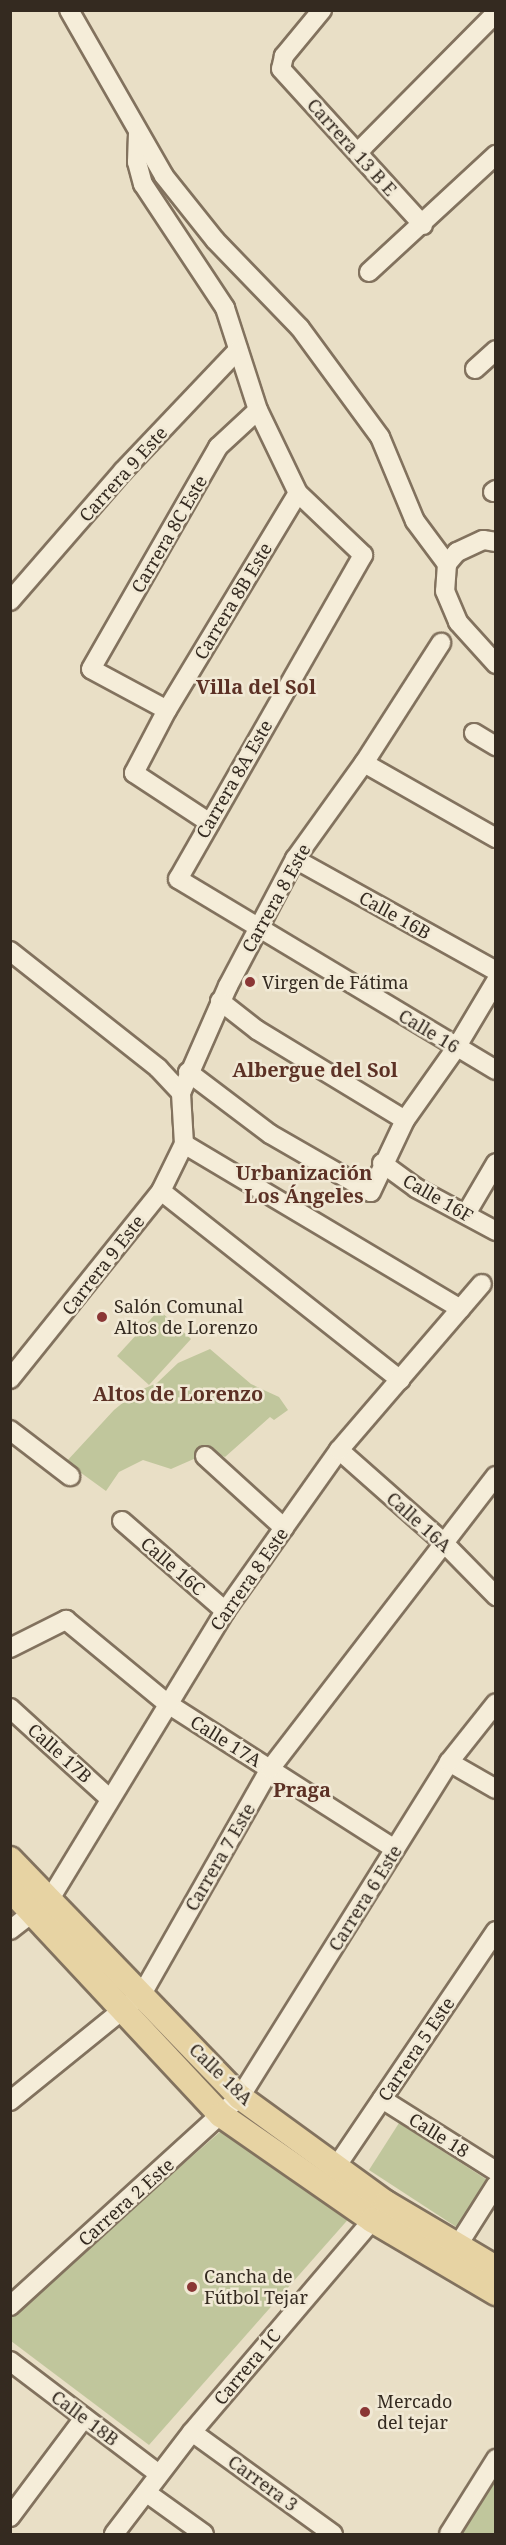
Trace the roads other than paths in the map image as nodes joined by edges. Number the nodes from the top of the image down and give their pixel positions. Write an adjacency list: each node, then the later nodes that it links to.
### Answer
1 (69, 10): 4 (street)
2 (322, 10): 5 (street, Carrera 13 B E)
3 (495, 13): 5 (street)
4 (138, 133): 9 (street); 15 (street)
5 (358, 152): 7 (street, Carrera 13 B E)
6 (495, 155): 7 (street)
7 (423, 225): 8 (street)
8 (369, 272)
9 (238, 350): 12 (street); 16 (street, Carrera 9 Este)
10 (495, 350): 11 (street)
11 (475, 369)
12 (258, 410): 13 (street); 19 (street, Carrera 8C Este)
13 (298, 493): 19 (street, Carrera 8B Este); 23 (street, Carrera 8A Este)
14 (495, 542): 15 (street)
15 (447, 564): 18 (street)
16 (10, 601)
17 (441, 643): 22 (street, Carrera 8 Este)
18 (495, 664)
19 (167, 710): 23 (street, Carrera 8B Este)
20 (474, 733): 21 (street)
21 (495, 746)
22 (364, 763): 24 (street); 25 (street, Carrera 8 Este)
23 (210, 823): 26 (street, Carrera 8A Este)
24 (495, 838)
25 (295, 859): 27 (street, Carrera 8 Este); 29 (street, Calle 16B)
26 (178, 879): 27 (street, Calle 16)
27 (258, 927): 31 (street, Carrera 8 Este); 32 (street, Calle 16)
28 (10, 951): 35 (street)
29 (495, 971)
30 (495, 981): 32 (street)
31 (220, 1001): 34 (street, Carrera 8 Este); 36 (street)
32 (456, 1048): 33 (street, Calle 16); 36 (street)
33 (495, 1070)
34 (188, 1072): 35 (street, Carrera 8 Este); 38 (street)
35 (181, 1093): 37 (street, Carrera 8 Este)
36 (405, 1120): 38 (street)
37 (184, 1144): 40 (street, Carrera 9 Este); 44 (street)
38 (382, 1162): 41 (street, Calle 16F)
39 (495, 1163): 41 (street)
40 (161, 1191): 45 (street, Carrera 9 Este); 46 (street)
41 (466, 1214): 42 (street, Calle 16F)
42 (495, 1231)
43 (482, 1284): 44 (street, Carrera 8 Este)
44 (461, 1309): 46 (street, Carrera 8 Este)
45 (10, 1379)
46 (400, 1380): 48 (street, Carrera 8 Este)
47 (10, 1430): 50 (street)
48 (339, 1450): 53 (street, Carrera 8 Este); 54 (street, Calle 16A)
49 (205, 1456): 53 (street)
50 (70, 1476)
51 (495, 1476): 54 (street, Carrera 7 Este)
52 (122, 1521): 56 (street, Calle 16C)
53 (284, 1528): 56 (street, Carrera 8 Este)
54 (443, 1542): 55 (street, Calle 16A); 62 (street, Carrera 7 Este)
55 (495, 1596)
56 (225, 1611): 59 (street, Carrera 8 Este)
57 (10, 1648): 59 (street, Calle 17A)
58 (495, 1702): 61 (street, Carrera 6 Este)
59 (168, 1704): 62 (street, Calle 17A); 64 (street, Carrera 8 Este)
60 (10, 1708): 64 (street, Calle 17B)
61 (449, 1762): 63 (street); 65 (street, Carrera 6 Este)
62 (270, 1769): 65 (street, Calle 17A); 71 (street, Carrera 7 Este)
63 (495, 1789)
64 (109, 1798): 68 (street, Carrera 8 Este)
65 (395, 1849): 73 (street, Carrera 6 Este)
66 (10, 1859): 68 (main road, Calle 18A)
67 (10, 1889): 68 (main road, Calle 18A)
68 (42, 1905): 69 (street); 71 (main road, Calle 18A); 72 (main road, Calle 18A)
69 (10, 1930)
70 (495, 1931): 74 (street, Carrera 5 Este)
71 (142, 1994): 72 (street, Carrera 7 Este); 73 (main road, Calle 18A)
72 (122, 2010): 75 (street, Carrera 7 Este); 76 (main road, Calle 18A)
73 (240, 2097): 76 (street, Carrera 2 Este); 77 (main road, Calle 18A)
74 (382, 2099): 77 (street, Carrera 5 Este); 78 (street, Calle 18)
75 (10, 2101)
76 (221, 2115): 80 (main road, Calle 18A); 84 (street, Carrera 2 Este)
77 (336, 2167): 80 (main road, Calle 18A)
78 (495, 2171)
79 (495, 2185): 81 (street)
80 (379, 2211): 81 (main road, Calle 18A); 83 (main road, Calle 18A); 87 (street, Carrera 1C)
81 (458, 2246): 82 (main road, Calle 18A)
82 (495, 2268)
83 (495, 2293)
84 (10, 2306)
85 (10, 2361): 86 (street, Calle 18B)
86 (84, 2418): 89 (street, Calle 18B); 91 (street)
87 (192, 2432): 89 (street, Carrera 1C); 92 (street, Carrera 3)
88 (495, 2459): 96 (street)
89 (159, 2474): 90 (street, Carrera 1C)
90 (147, 2493): 93 (street, Carrera 1C); 94 (street)
91 (13, 2506)
92 (313, 2529): 95 (street, Carrera 3)
93 (114, 2535)
94 (204, 2535)
95 (333, 2535)
96 (449, 2535)

